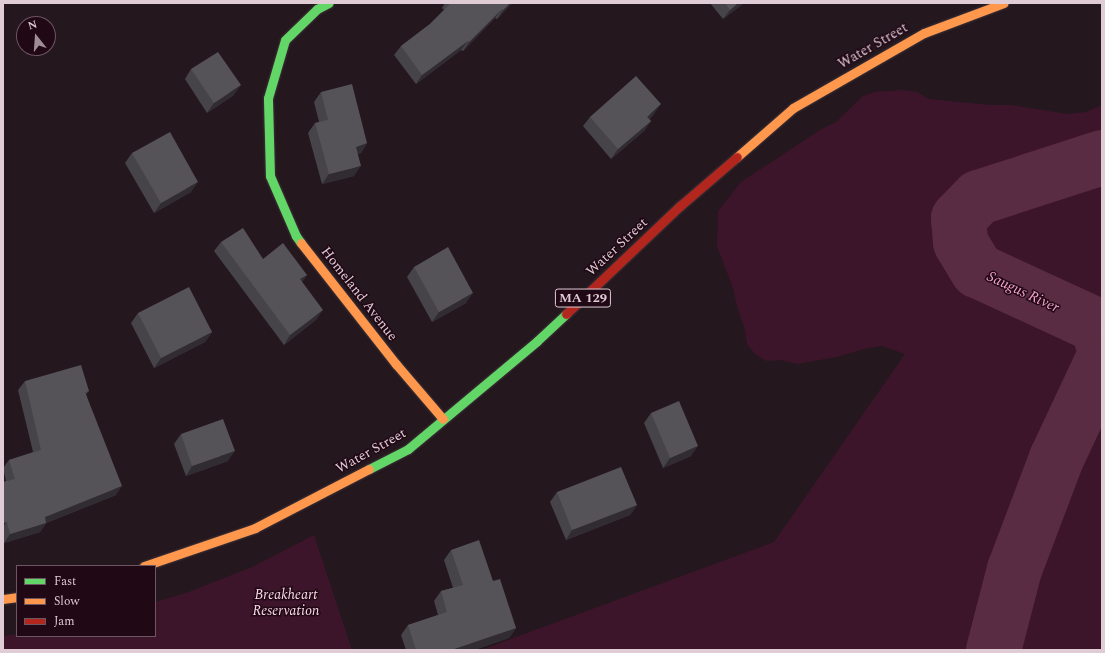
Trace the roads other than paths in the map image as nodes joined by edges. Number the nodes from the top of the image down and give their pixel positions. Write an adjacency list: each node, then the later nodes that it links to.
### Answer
1 (329, 3): 3 (main road, Homeland Avenue)
2 (1004, 3): 3 (main road, Water Street / MA 129)
3 (443, 420): 4 (main road, Water Street / MA 129)
4 (147, 565)
5 (16, 597): 6 (main road)
6 (3, 599)

